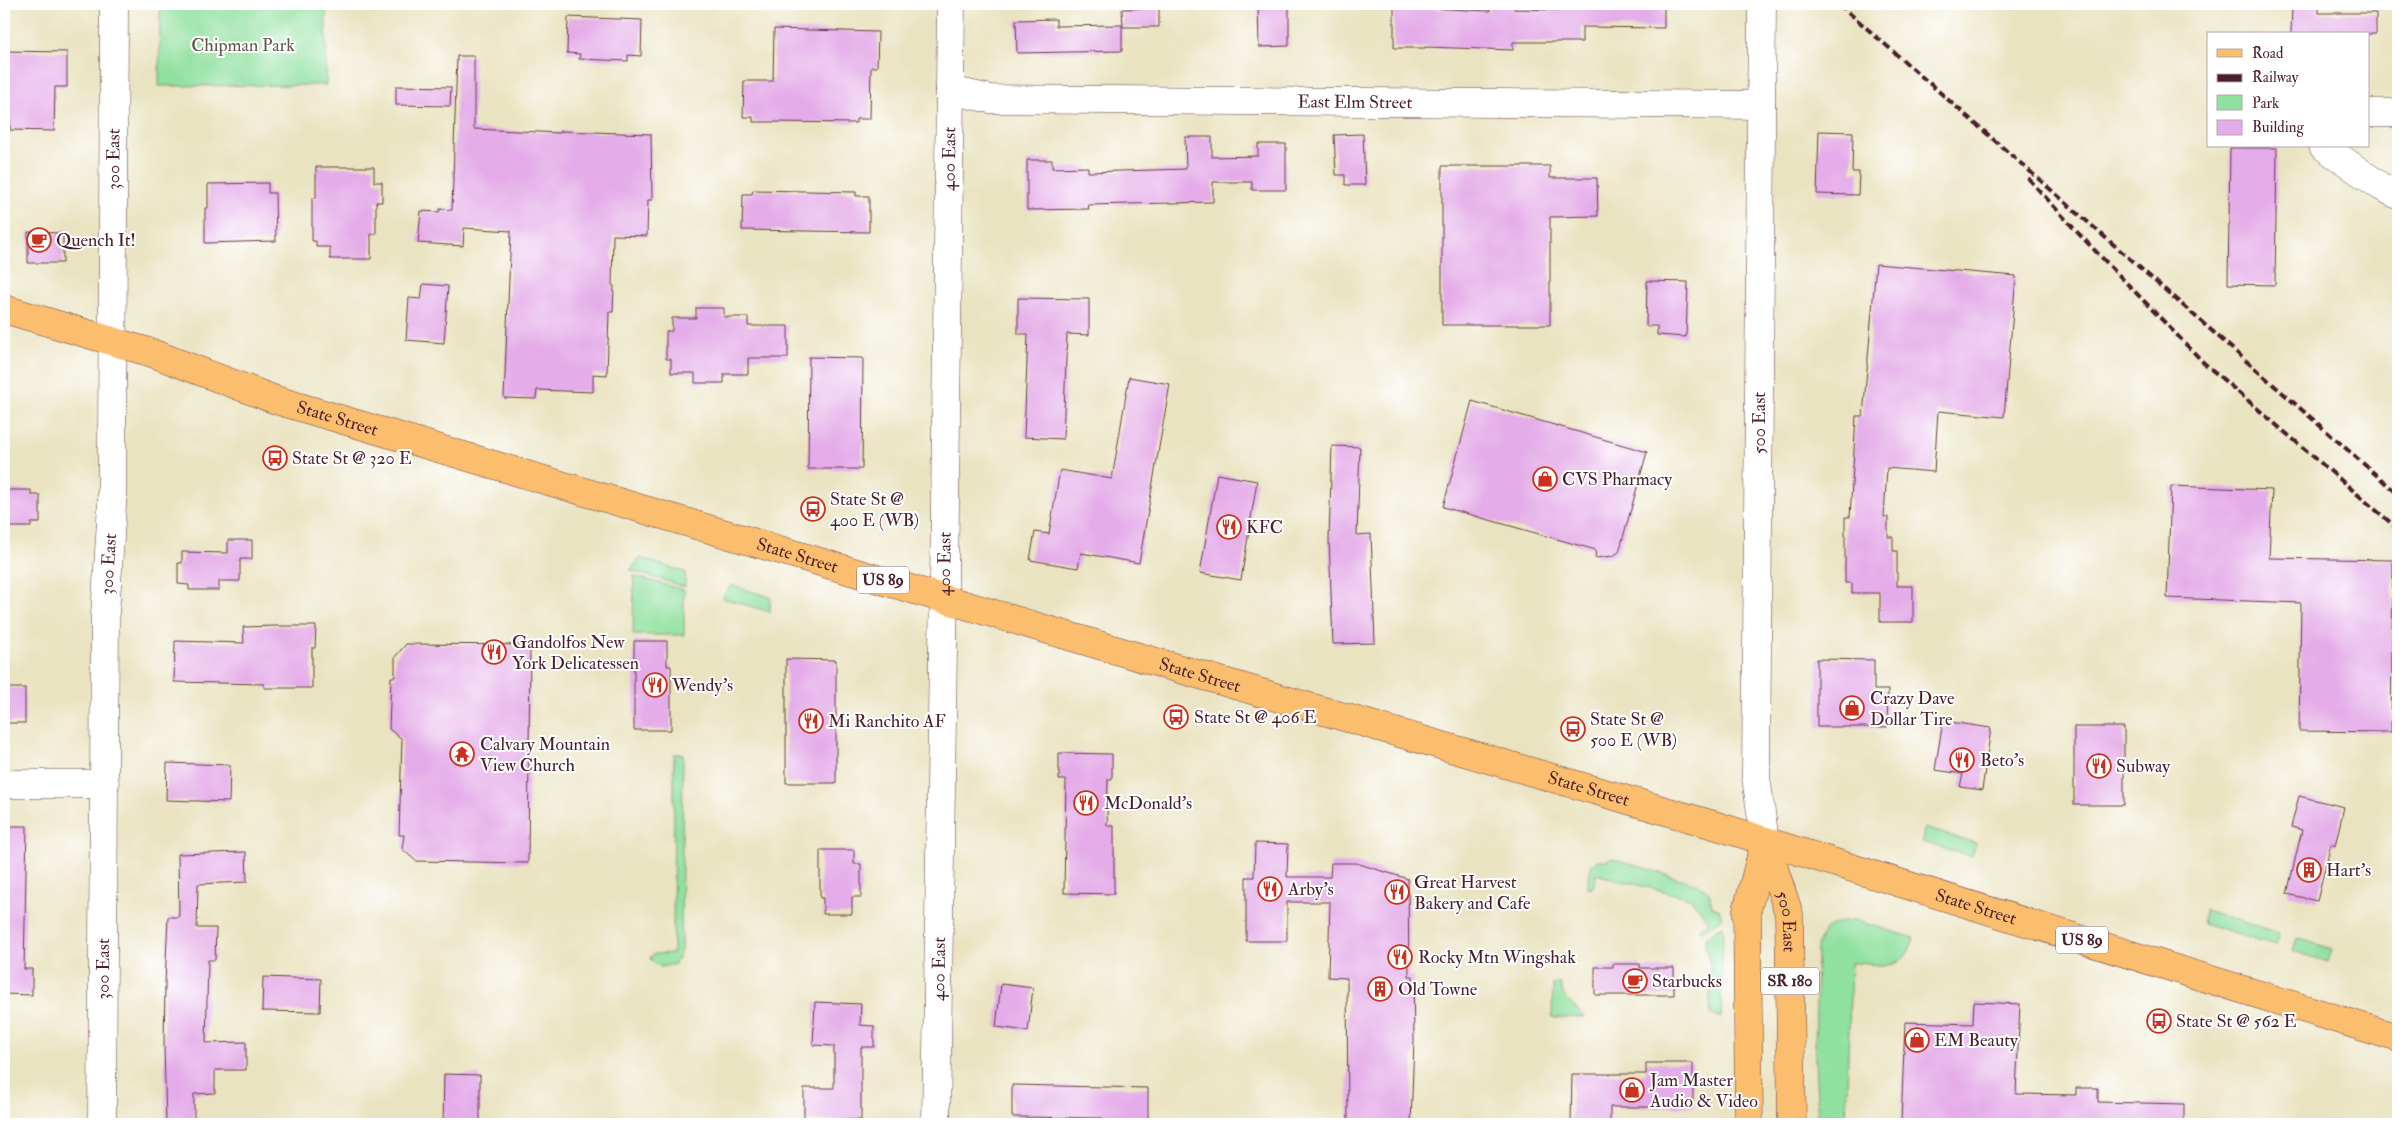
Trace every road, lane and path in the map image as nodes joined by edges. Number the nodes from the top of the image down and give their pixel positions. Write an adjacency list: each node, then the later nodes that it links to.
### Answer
1 (114, 4): 11 (street, 300 East)
2 (951, 4): 4 (street, 400 East)
3 (1762, 4): 5 (street, 500 East)
4 (950, 90): 5 (street, East Elm Street); 12 (street, 400 East)
5 (1761, 105): 15 (street, 500 East)
6 (2370, 113): 7 (street)
7 (2398, 113)
8 (2326, 148): 9 (street)
9 (2398, 195)
10 (4, 309): 11 (main road, State Street / US 89)
11 (112, 341): 12 (main road, State Street / US 89); 14 (street, 300 East)
12 (944, 598): 15 (main road, State Street / US 89); 18 (street, 400 East)
13 (4, 784): 14 (street)
14 (105, 784): 17 (street, 300 East)
15 (1765, 841): 16 (main road, State Street / US 89); 19 (main road, 500 East / SR 180); 20 (main road, 500 East / SR 180)
16 (2398, 1038)
17 (102, 1124)
18 (936, 1124)
19 (1750, 1124)
20 (1792, 1124)

